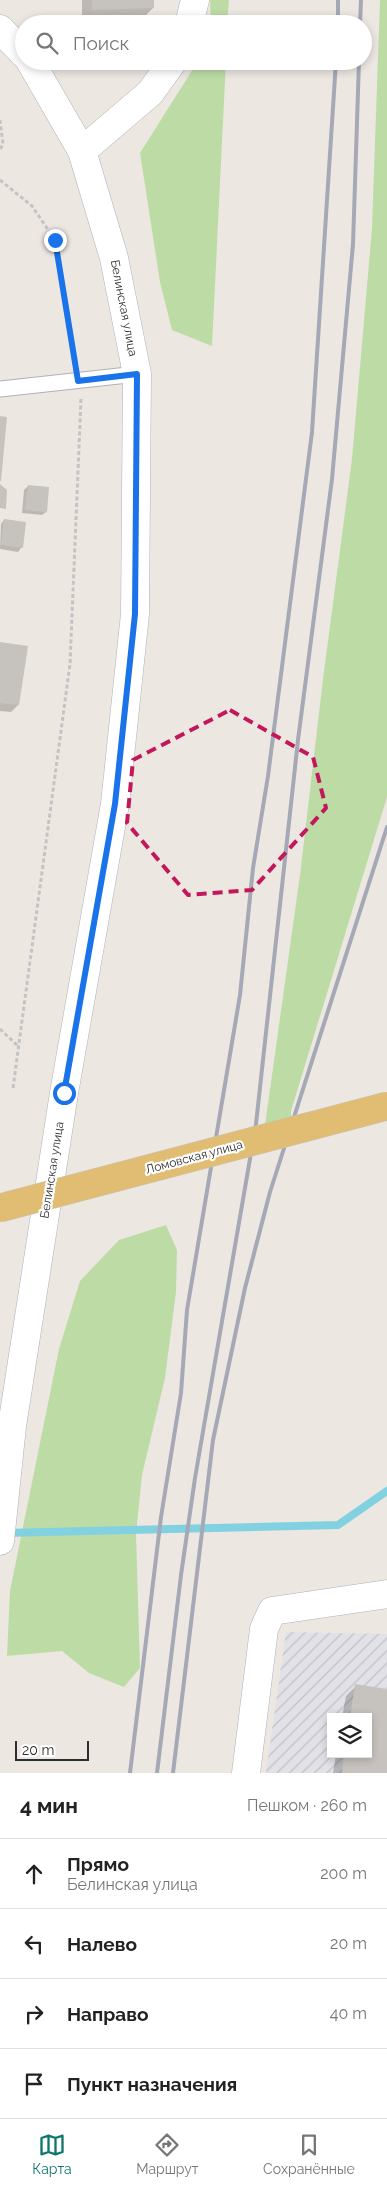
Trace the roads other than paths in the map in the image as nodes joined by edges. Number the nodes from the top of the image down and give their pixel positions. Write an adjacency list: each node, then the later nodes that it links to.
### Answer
1 (195, 0): 2 (main road)
2 (191, 15)
3 (0, 29): 4 (main road)
4 (15, 45)
5 (35, 70): 7 (main road, Белинская улица)
6 (167, 70): 7 (main road)
7 (82, 151): 8 (main road, Белинская улица)
8 (137, 374): 9 (lane); 12 (main road, Белинская улица)
9 (0, 389)
10 (387, 1106): 11 (main road, Ломовская улица, bridge)
11 (0, 1208)
12 (2, 1529)
13 (387, 1594): 14 (main road)
14 (246, 1773)

